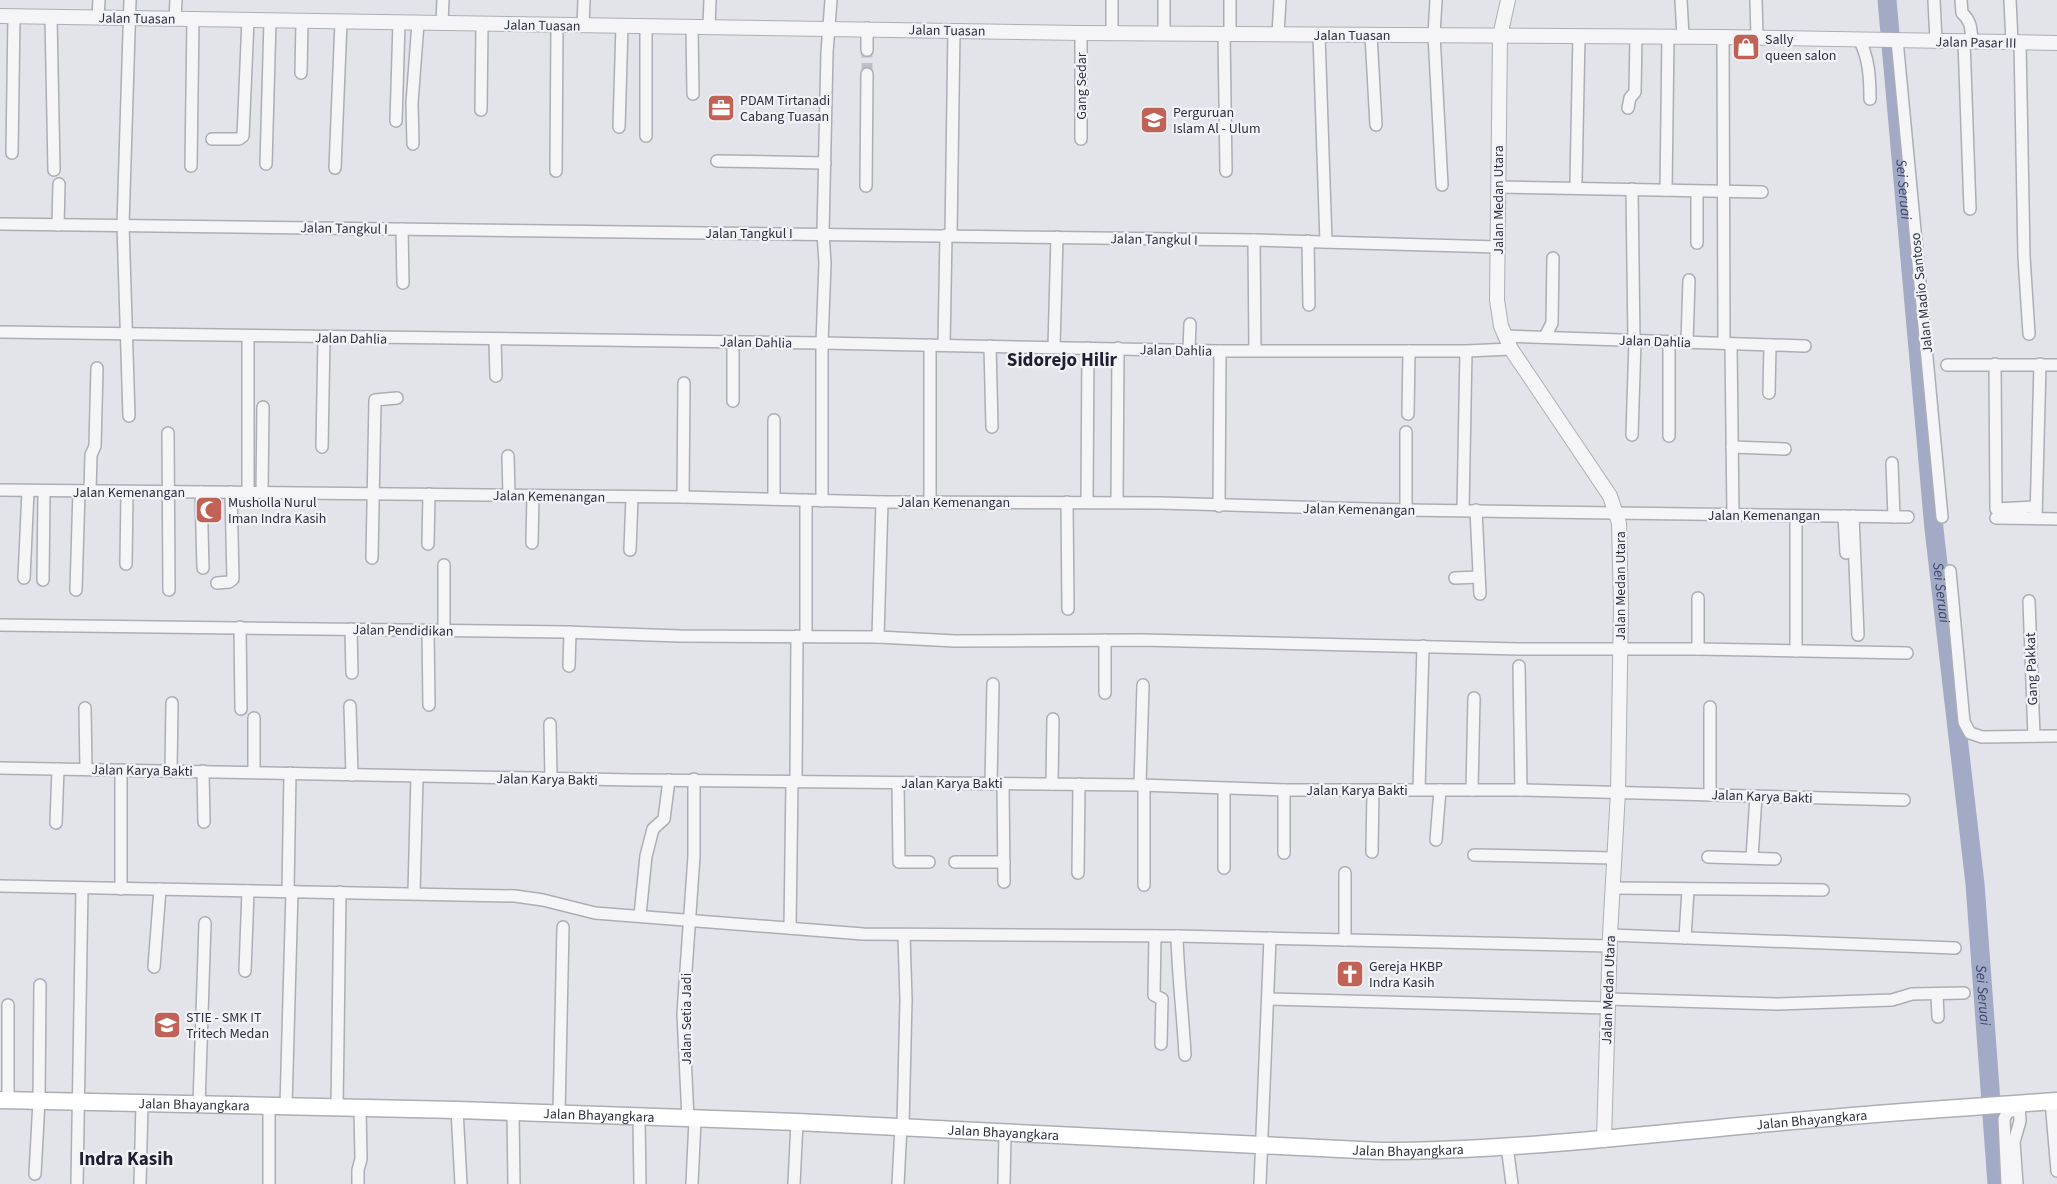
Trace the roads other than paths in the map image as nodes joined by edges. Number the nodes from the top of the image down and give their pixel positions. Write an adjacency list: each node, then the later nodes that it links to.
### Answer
1 (99, 0): 21 (street)
2 (130, 0): 22 (street)
3 (176, 0): 23 (street)
4 (442, 0): 31 (street)
5 (584, 0): 34 (street)
6 (710, 0): 37 (street)
7 (831, 0): 39 (street)
8 (1112, 0): 42 (street)
9 (1164, 0): 44 (street)
10 (1230, 0): 45 (street)
11 (1280, 0): 46 (street)
12 (1436, 0): 49 (street)
13 (1508, 0): 50 (street, Jalan Medan Utara)
14 (1681, 0): 54 (street)
15 (1756, 0): 56 (street)
16 (1934, 0): 59 (street)
17 (1962, 0): 60 (street)
18 (2010, 0): 61 (street)
19 (7, 16): 20 (street, Jalan Tuasan); 78 (street)
20 (51, 17): 21 (street, Jalan Tuasan); 84 (street)
21 (98, 17): 22 (street, Jalan Tuasan)
22 (129, 18): 23 (street, Jalan Tuasan); 100 (street)
23 (175, 18): 24 (street, Jalan Tuasan)
24 (193, 19): 25 (street, Jalan Tuasan); 82 (street)
25 (248, 20): 26 (street, Jalan Tuasan); 75 (street)
26 (270, 21): 27 (street, Jalan Tuasan); 81 (street)
27 (302, 21): 28 (street, Jalan Tuasan); 64 (street)
28 (341, 22): 29 (street, Jalan Tuasan); 83 (street)
29 (399, 23): 30 (street, Jalan Tuasan); 71 (street)
30 (418, 23): 31 (street, Jalan Tuasan); 77 (street)
31 (442, 24): 32 (street, Jalan Tuasan)
32 (482, 25): 33 (street, Jalan Tuasan); 69 (street)
33 (557, 25): 34 (street, Jalan Tuasan); 85 (street)
34 (583, 26): 35 (street, Jalan Tuasan)
35 (622, 26): 38 (street, Jalan Tuasan); 73 (street)
36 (692, 26): 37 (street, Jalan Tuasan); 38 (street, Jalan Tuasan); 66 (street)
37 (709, 26): 39 (street, Jalan Tuasan)
38 (646, 27): 74 (street)
39 (829, 28): 40 (street, Jalan Tuasan); 80 (street)
40 (867, 28): 41 (street, Jalan Tuasan); 63 (street)
41 (954, 30): 43 (street, Jalan Tuasan); 103 (street)
42 (1112, 32): 43 (street, Jalan Tuasan); 44 (street, Jalan Tuasan)
43 (1081, 33): 76 (street, Gang Sedar)
44 (1164, 33): 45 (street, Jalan Tuasan)
45 (1227, 34): 46 (street, Jalan Tuasan); 86 (street)
46 (1278, 34): 47 (street, Jalan Tuasan)
47 (1319, 35): 48 (street, Jalan Tuasan); 107 (street)
48 (1370, 35): 49 (street, Jalan Tuasan); 72 (street)
49 (1434, 35): 50 (street, Jalan Tuasan); 88 (street)
50 (1500, 36): 51 (street, Jalan Tuasan); 91 (street, Jalan Medan Utara)
51 (1579, 36): 52 (street, Jalan Tuasan); 89 (street)
52 (1636, 36): 53 (street, Jalan Tuasan); 68 (street)
53 (1668, 36): 54 (street, Jalan Tuasan); 93 (street)
54 (1683, 36): 55 (street, Jalan Tuasan)
55 (1724, 37): 56 (street, Jalan Tuasan); 95 (street)
56 (1757, 37): 57 (street, Jalan Tuasan)
57 (1866, 40): 58 (street, Jalan Tuasan); 67 (street)
58 (1896, 40): 59 (street, Jalan Pasar III); 201 (street, Jalan Madio Santoso)
59 (1936, 41): 60 (street, Jalan Pasar III)
60 (1968, 41): 61 (street, Jalan Pasar III); 97 (street)
61 (2016, 42): 62 (street, Jalan Pasar III); 117 (street)
62 (2057, 43)
63 (867, 50)
64 (301, 72)
65 (867, 74): 90 (street)
66 (693, 94)
67 (1870, 99)
68 (1628, 108)
69 (481, 110)
70 (1569, 120): 89 (street)
71 (396, 121)
72 (1376, 125)
73 (619, 126)
74 (646, 136)
75 (212, 139)
76 (1081, 139)
77 (413, 144)
78 (12, 153)
79 (717, 161): 80 (street)
80 (825, 163): 102 (street)
81 (266, 164)
82 (191, 166)
83 (335, 168)
84 (54, 170)
85 (556, 171)
86 (1226, 171)
87 (59, 184): 99 (street)
88 (1442, 185)
89 (1572, 185): 91 (street); 92 (street)
90 (866, 186)
91 (1498, 187): 109 (street, Jalan Medan Utara)
92 (1632, 189): 93 (street); 122 (street)
93 (1666, 190): 94 (street)
94 (1697, 192): 95 (street); 108 (street)
95 (1724, 192): 96 (street); 128 (street)
96 (1762, 192)
97 (1970, 209)
98 (0, 224): 99 (street, Jalan Tangkul I)
99 (58, 224): 100 (street, Jalan Tangkul I)
100 (123, 226): 101 (street, Jalan Tangkul I); 116 (street)
101 (402, 229): 102 (street, Jalan Tangkul I); 112 (street)
102 (824, 233): 103 (street, Jalan Tangkul I); 127 (street)
103 (948, 235): 104 (street, Jalan Tangkul I); 131 (street)
104 (1057, 237): 105 (street, Jalan Tangkul I); 134 (street)
105 (1254, 240): 106 (street, Jalan Tangkul I); 138 (street)
106 (1308, 241): 107 (street, Jalan Tangkul I); 113 (street)
107 (1326, 242): 109 (street, Jalan Tangkul I)
108 (1697, 243)
109 (1498, 247): 124 (street, Jalan Medan Utara)
110 (1553, 258): 119 (street)
111 (1689, 280): 126 (street)
112 (403, 283)
113 (1309, 305)
114 (1190, 324): 137 (street)
115 (0, 332): 116 (street, Jalan Dahlia)
116 (128, 334): 118 (street, Jalan Dahlia); 154 (street)
117 (2029, 334)
118 (248, 336): 120 (street, Jalan Dahlia); 174 (street)
119 (1545, 337): 122 (street, Jalan Dahlia); 124 (street, Jalan Dahlia)
120 (324, 338): 121 (street, Jalan Dahlia); 161 (street)
121 (496, 340): 123 (street, Jalan Dahlia); 147 (street)
122 (1634, 341): 125 (street, Jalan Dahlia); 159 (street)
123 (733, 342): 127 (street, Jalan Dahlia); 151 (street)
124 (1508, 342): 141 (street, Jalan Dahlia); 195 (street, Jalan Medan Utara)
125 (1669, 342): 126 (street, Jalan Dahlia); 160 (street)
126 (1687, 342): 128 (street, Jalan Dahlia)
127 (822, 343): 129 (street, Jalan Dahlia); 184 (street)
128 (1727, 343): 130 (street, Jalan Dahlia); 162 (street)
129 (930, 345): 131 (street, Jalan Dahlia); 186 (street)
130 (1770, 345): 133 (street, Jalan Dahlia); 149 (street)
131 (944, 346): 132 (street, Jalan Dahlia)
132 (990, 346): 134 (street, Jalan Dahlia); 156 (street)
133 (1805, 346)
134 (1054, 348): 135 (street, Jalan Dahlia)
135 (1088, 348): 136 (street, Jalan Dahlia); 188 (street)
136 (1118, 348): 137 (street, Jalan Dahlia); 189 (street)
137 (1189, 350): 139 (street, Jalan Dahlia)
138 (1254, 350): 139 (street, Jalan Dahlia); 140 (street, Jalan Dahlia)
139 (1220, 351): 190 (street)
140 (1410, 351): 141 (street, Jalan Dahlia); 153 (street)
141 (1466, 351): 192 (street)
142 (1995, 364): 143 (street); 144 (street); 194 (street)
143 (2040, 364): 145 (street); 194 (street)
144 (1947, 365)
145 (2057, 365)
146 (97, 368): 168 (street)
147 (496, 376)
148 (684, 383): 181 (street)
149 (1769, 393)
150 (397, 398): 176 (street)
151 (733, 401)
152 (263, 407): 175 (street)
153 (1408, 414)
154 (129, 416)
155 (774, 420): 182 (street)
156 (992, 427)
157 (1406, 432): 191 (street)
158 (168, 433): 171 (street)
159 (1632, 435)
160 (1669, 436)
161 (322, 447)
162 (1732, 447): 163 (street); 196 (street)
163 (1785, 449)
164 (508, 456): 178 (street)
165 (1892, 463): 199 (street)
166 (0, 490): 167 (street, Jalan Kemenangan)
167 (28, 491): 169 (street, Jalan Kemenangan); 213 (street)
168 (84, 491): 169 (street, Jalan Kemenangan); 170 (street, Jalan Kemenangan); 217 (street)
169 (44, 492): 215 (street)
170 (127, 492): 171 (street, Jalan Kemenangan); 208 (street)
171 (168, 492): 172 (street, Jalan Kemenangan); 218 (street)
172 (201, 492): 173 (street, Jalan Kemenangan); 210 (street)
173 (231, 492): 174 (street, Jalan Kemenangan); 216 (street)
174 (248, 492): 175 (street, Jalan Kemenangan)
175 (262, 492): 176 (street, Jalan Kemenangan)
176 (375, 494): 177 (street, Jalan Kemenangan); 207 (street)
177 (430, 494): 178 (street, Jalan Kemenangan); 205 (street)
178 (509, 495): 179 (street, Jalan Kemenangan)
179 (532, 496): 180 (street, Jalan Kemenangan); 204 (street)
180 (632, 497): 181 (street, Jalan Kemenangan); 206 (street)
181 (683, 497): 182 (street, Jalan Kemenangan)
182 (774, 499): 183 (street, Jalan Kemenangan)
183 (806, 500): 184 (street, Jalan Kemenangan); 230 (street)
184 (822, 501): 185 (street, Jalan Kemenangan)
185 (882, 502): 186 (street, Jalan Kemenangan); 231 (street)
186 (930, 502): 187 (street, Jalan Kemenangan)
187 (1067, 502): 188 (street, Jalan Kemenangan); 222 (street)
188 (1087, 502): 189 (street, Jalan Kemenangan)
189 (1117, 502): 190 (street, Jalan Kemenangan)
190 (1219, 506): 191 (street, Jalan Kemenangan)
191 (1406, 510): 192 (street, Jalan Kemenangan)
192 (1463, 510): 193 (street, Jalan Kemenangan)
193 (1476, 510): 195 (street, Jalan Kemenangan); 212 (street)
194 (2036, 513): 202 (street); 203 (street)
195 (1618, 514): 196 (street, Jalan Kemenangan); 234 (street, Jalan Medan Utara)
196 (1733, 515): 197 (street, Jalan Kemenangan)
197 (1796, 516): 198 (street, Jalan Kemenangan); 236 (street)
198 (1849, 516): 199 (street, Jalan Kemenangan); 229 (street)
199 (1894, 517): 200 (street, Jalan Kemenangan)
200 (1908, 517)
201 (1942, 517)
202 (1996, 518)
203 (2057, 519)
204 (532, 543)
205 (428, 544)
206 (630, 550)
207 (372, 558)
208 (126, 564)
209 (444, 565): 227 (street)
210 (203, 568)
211 (1950, 571): 254 (street)
212 (1478, 577): 214 (street); 219 (street)
213 (24, 578)
214 (1455, 578)
215 (44, 580)
216 (217, 583)
217 (76, 590)
218 (169, 590)
219 (1480, 594)
220 (1698, 598): 235 (street)
221 (2028, 601): 254 (street, Gang Pakkat)
222 (1068, 609)
223 (0, 625): 224 (street, Jalan Pendidikan)
224 (240, 627): 225 (street, Jalan Pendidikan); 250 (street)
225 (351, 629): 226 (street, Jalan Pendidikan); 240 (street)
226 (428, 630): 227 (street, Jalan Pendidikan); 246 (street)
227 (444, 630): 228 (street, Jalan Pendidikan)
228 (570, 632): 230 (street, Jalan Pendidikan); 238 (street)
229 (1854, 633)
230 (802, 636): 231 (street); 269 (street)
231 (878, 637): 232 (street)
232 (1105, 640): 233 (street); 243 (street)
233 (1423, 646): 234 (street); 278 (street)
234 (1620, 648): 235 (street); 282 (street, Jalan Medan Utara)
235 (1698, 649): 236 (street)
236 (1796, 651): 237 (street)
237 (1907, 653)
238 (569, 666)
239 (1519, 666): 281 (street)
240 (352, 673)
241 (994, 684): 271 (street)
242 (1143, 685): 274 (street)
243 (1105, 693)
244 (1474, 698): 280 (street)
245 (172, 703): 260 (street)
246 (429, 705)
247 (350, 706): 264 (street)
248 (1710, 706): 283 (street)
249 (85, 708): 258 (street)
250 (241, 708)
251 (254, 718): 262 (street)
252 (1054, 719): 272 (street)
253 (550, 724): 266 (street)
254 (2034, 736): 255 (street)
255 (2057, 736)
256 (0, 768): 257 (street, Jalan Karya Bakti)
257 (58, 769): 258 (street, Jalan Karya Bakti); 287 (street)
258 (86, 769): 259 (street, Jalan Karya Bakti)
259 (121, 770): 260 (street, Jalan Karya Bakti); 307 (street)
260 (171, 771): 261 (street, Jalan Karya Bakti)
261 (203, 771): 262 (street, Jalan Karya Bakti); 286 (street)
262 (254, 772): 263 (street, Jalan Karya Bakti)
263 (290, 773): 264 (street, Jalan Karya Bakti); 312 (street)
264 (352, 774): 265 (street, Jalan Karya Bakti)
265 (417, 776): 266 (street, Jalan Karya Bakti); 314 (street)
266 (551, 779): 267 (street, Jalan Karya Bakti)
267 (669, 780): 268 (street, Jalan Karya Bakti); 315 (street)
268 (694, 780): 269 (street, Jalan Karya Bakti); 316 (street, Jalan Setia Jadi)
269 (794, 782): 270 (street, Jalan Karya Bakti); 319 (street)
270 (898, 783): 271 (street, Jalan Karya Bakti); 296 (street)
271 (997, 784): 272 (street, Jalan Karya Bakti); 298 (street)
272 (1052, 784): 273 (street, Jalan Karya Bakti)
273 (1079, 784): 274 (street, Jalan Karya Bakti); 301 (street)
274 (1142, 785): 275 (street, Jalan Karya Bakti); 303 (street)
275 (1224, 789): 276 (street, Jalan Karya Bakti); 299 (street)
276 (1284, 790): 277 (street, Jalan Karya Bakti); 290 (street)
277 (1373, 790): 278 (street, Jalan Karya Bakti); 289 (street)
278 (1419, 790): 279 (street, Jalan Karya Bakti)
279 (1440, 790): 280 (street, Jalan Karya Bakti); 288 (street)
280 (1472, 790): 281 (street, Jalan Karya Bakti)
281 (1521, 790): 282 (street, Jalan Karya Bakti)
282 (1618, 792): 283 (street, Jalan Karya Bakti); 293 (street, Jalan Medan Utara)
283 (1710, 795): 284 (street, Jalan Karya Bakti)
284 (1756, 796): 285 (street, Jalan Karya Bakti); 294 (street)
285 (1904, 800)
286 (204, 822)
287 (56, 823)
288 (1436, 840)
289 (1372, 852)
290 (1284, 853)
291 (1474, 855): 293 (street)
292 (1708, 857): 294 (street)
293 (1614, 858): 306 (street, Jalan Medan Utara)
294 (1752, 858): 295 (street)
295 (1775, 860)
296 (929, 862)
297 (955, 862): 298 (street)
298 (1004, 862): 302 (street)
299 (1224, 868)
300 (1345, 873): 325 (street)
301 (1078, 874)
302 (1004, 882)
303 (1144, 885)
304 (0, 886): 305 (street)
305 (82, 888): 307 (street); 342 (street)
306 (1613, 888): 310 (street); 326 (street, Jalan Medan Utara)
307 (122, 889): 308 (street)
308 (160, 890): 309 (street); 328 (street)
309 (248, 890): 312 (street); 329 (street)
310 (1688, 890): 311 (street); 324 (street)
311 (1823, 890)
312 (290, 891): 313 (street); 347 (street)
313 (340, 892): 314 (street); 348 (street)
314 (414, 893): 315 (street)
315 (640, 915): 316 (street)
316 (690, 919): 319 (street); 354 (street, Jalan Setia Jadi)
317 (205, 923): 344 (street)
318 (563, 927): 352 (street)
319 (790, 928): 320 (street)
320 (904, 935): 321 (street); 356 (street)
321 (1155, 936): 322 (street); 337 (street)
322 (1177, 936): 323 (street); 338 (street)
323 (1270, 938): 325 (street); 333 (street)
324 (1685, 938): 326 (street); 327 (street)
325 (1345, 940): 326 (street)
326 (1610, 940): 334 (street, Jalan Medan Utara)
327 (1955, 948)
328 (154, 967)
329 (245, 971)
330 (40, 986): 340 (street)
331 (1964, 993): 332 (street)
332 (1937, 994): 334 (street); 336 (street)
333 (1268, 999): 334 (street); 359 (street)
334 (1608, 1004): 358 (street, Jalan Medan Utara)
335 (8, 1005): 339 (street)
336 (1938, 1016)
337 (1161, 1044)
338 (1185, 1055)
339 (4, 1100): 340 (main road, Jalan Bhayangkara)
340 (39, 1101): 342 (main road, Jalan Bhayangkara); 362 (street)
341 (2054, 1101): 345 (main road, Jalan Bhayangkara); 361 (street)
342 (79, 1102): 343 (main road, Jalan Bhayangkara); 363 (street)
343 (142, 1104): 344 (main road, Jalan Bhayangkara); 364 (street)
344 (199, 1105): 346 (main road, Jalan Bhayangkara)
345 (2014, 1105): 358 (main road, Jalan Bhayangkara); 376 (street); 377 (street)
346 (269, 1106): 347 (main road, Jalan Bhayangkara); 365 (street)
347 (286, 1106): 348 (main road, Jalan Bhayangkara)
348 (338, 1108): 349 (main road, Jalan Bhayangkara)
349 (360, 1109): 350 (main road, Jalan Bhayangkara); 366 (street)
350 (457, 1110): 351 (main road, Jalan Bhayangkara); 367 (street)
351 (513, 1113): 352 (main road, Jalan Bhayangkara); 368 (street)
352 (560, 1114): 353 (main road, Jalan Bhayangkara)
353 (639, 1118): 354 (main road, Jalan Bhayangkara); 369 (street)
354 (691, 1120): 355 (main road, Jalan Bhayangkara); 370 (street, Jalan Setia Jadi)
355 (796, 1122): 356 (main road, Jalan Bhayangkara); 371 (street)
356 (902, 1126): 357 (main road, Jalan Bhayangkara); 372 (street)
357 (1005, 1132): 359 (main road, Jalan Bhayangkara); 373 (street)
358 (1604, 1140): 360 (main road, Jalan Bhayangkara)
359 (1260, 1146): 360 (main road, Jalan Bhayangkara); 374 (street)
360 (1507, 1146): 375 (street)
361 (2057, 1171)
362 (35, 1174)
363 (77, 1184)
364 (140, 1184)
365 (269, 1184)
366 (358, 1184)
367 (461, 1184)
368 (514, 1184)
369 (640, 1184)
370 (692, 1184)
371 (794, 1184)
372 (898, 1184)
373 (1004, 1184)
374 (1260, 1184)
375 (1512, 1184)
376 (2007, 1184)
377 (2017, 1184)

